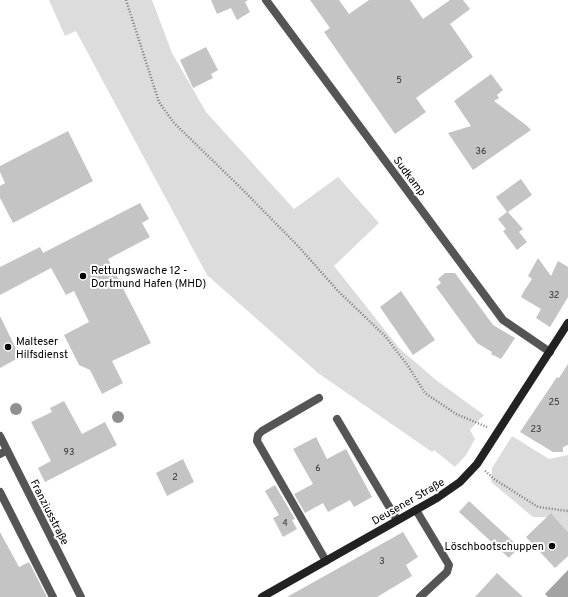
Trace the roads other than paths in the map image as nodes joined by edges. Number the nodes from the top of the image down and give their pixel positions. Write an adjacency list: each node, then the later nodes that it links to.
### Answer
1 (266, 0): 3 (street, Sudkamp)
2 (568, 323): 3 (main road, Deusener Straße)
3 (550, 352): 9 (main road, Deusener Straße)
4 (319, 398): 11 (street)
5 (337, 419): 10 (street)
6 (0, 436): 7 (street, Franziusstraße)
7 (4, 452): 13 (street, Franziusstraße)
8 (0, 492): 12 (street)
9 (416, 510): 10 (main road, Deusener Straße); 15 (street)
10 (397, 520): 11 (main road, Deusener Straße)
11 (326, 561): 14 (main road, Deusener Straße)
12 (53, 597)
13 (81, 597)
14 (262, 597)
15 (420, 597)

